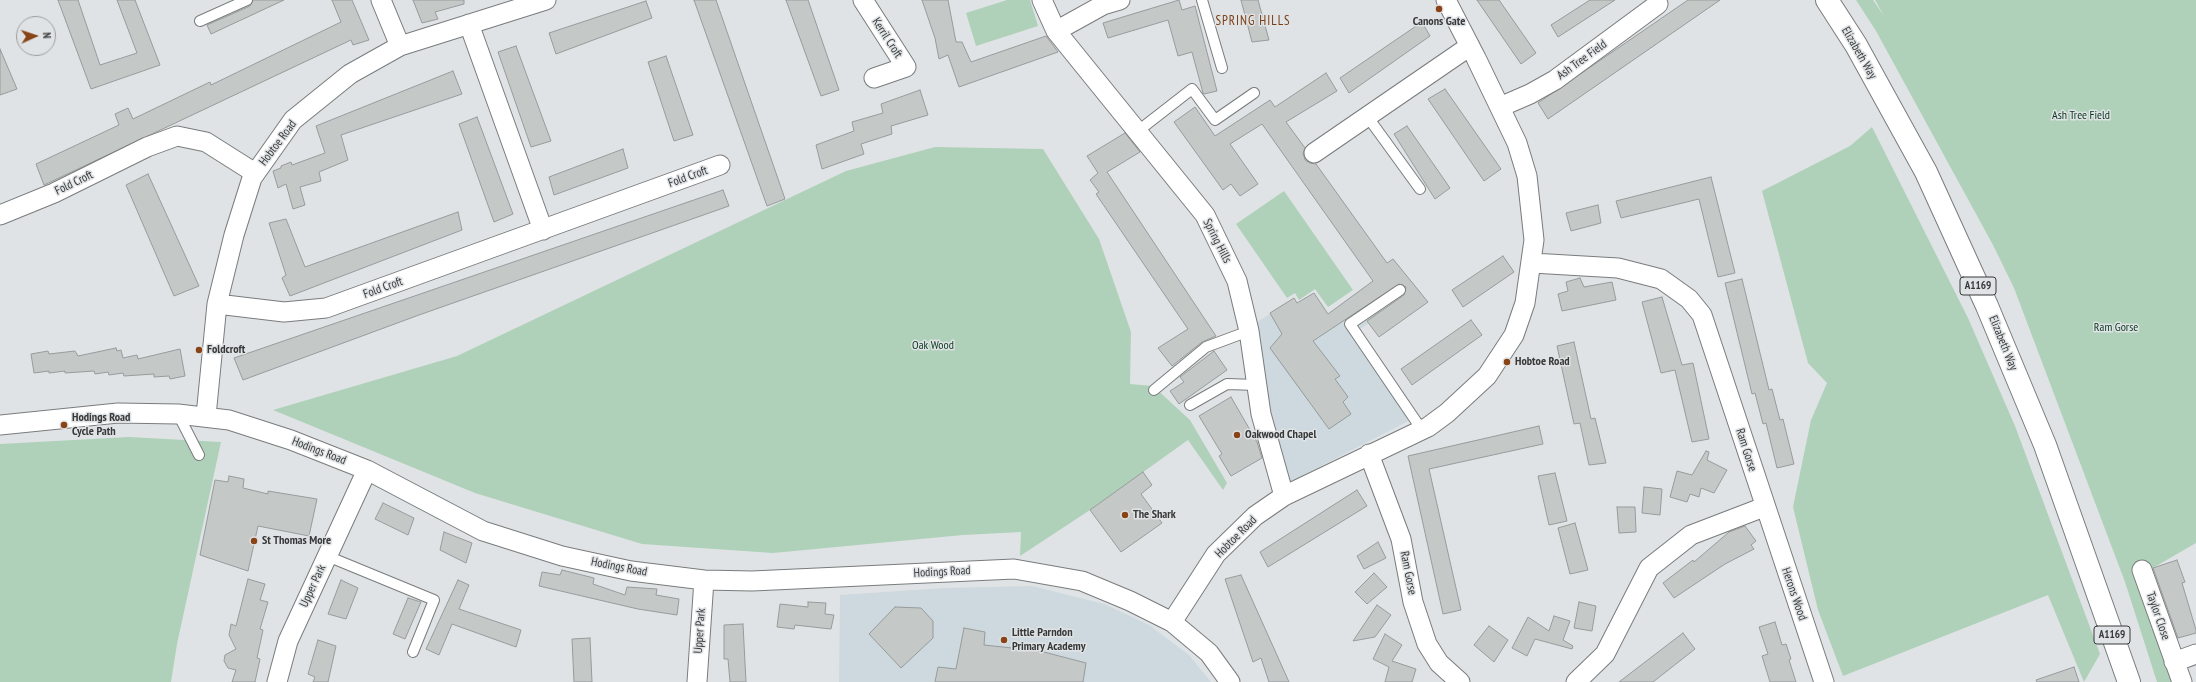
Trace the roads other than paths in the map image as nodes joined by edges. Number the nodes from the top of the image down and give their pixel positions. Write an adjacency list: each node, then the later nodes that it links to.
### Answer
1 (247, 0): 11 (lane)
2 (381, 0): 14 (street)
3 (546, 0): 12 (street, Hobtoe Road)
4 (863, 0): 17 (street, Kerril Croft)
5 (1042, 0): 13 (street, Spring Hills)
6 (1120, 0): 13 (street)
7 (1202, 0): 16 (lane)
8 (1446, 0): 15 (street, Hobtoe Road)
9 (1827, 0): 57 (main road, Elizabeth Way / A1169)
10 (1658, 4): 19 (street, Ash Tree Field)
11 (200, 21)
12 (469, 24): 14 (street, Hobtoe Road); 27 (street)
13 (1056, 30): 21 (street, Spring Hills)
14 (400, 46): 24 (street, Hobtoe Road)
15 (1470, 46): 19 (street, Hobtoe Road); 20 (street)
16 (1222, 68)
17 (874, 78)
18 (1254, 93): 21 (lane)
19 (1500, 107): 28 (street, Hobtoe Road)
20 (1367, 116): 22 (street); 25 (lane)
21 (1138, 131): 31 (street, Spring Hills)
22 (1314, 153)
23 (720, 165): 27 (street, Fold Croft)
24 (255, 173): 26 (street, Fold Croft); 30 (street, Hobtoe Road)
25 (1420, 189)
26 (0, 215)
27 (543, 230): 30 (street, Fold Croft)
28 (1532, 263): 38 (street, Hobtoe Road); 43 (street, Ram Gorse)
29 (1400, 290): 38 (lane)
30 (217, 304): 36 (street, Hobtoe Road)
31 (1250, 331): 32 (street, Spring Hills); 33 (lane)
32 (1257, 385): 34 (lane); 42 (street, Spring Hills)
33 (1154, 390)
34 (1190, 405)
35 (178, 414): 36 (street, Hodings Road); 37 (street, Hodings Road); 40 (lane)
36 (206, 416): 41 (street, Hodings Road)
37 (0, 425)
38 (1422, 430): 39 (street, Hobtoe Road)
39 (1369, 454): 42 (street, Hobtoe Road); 54 (street, Ram Gorse)
40 (199, 455)
41 (368, 470): 44 (street, Upper Park); 46 (street, Hodings Road)
42 (1284, 496): 47 (street, Hobtoe Road)
43 (1764, 507): 55 (street); 56 (street, Herons Wood)
44 (327, 556): 48 (lane); 51 (street, Upper Park)
45 (2142, 570): 50 (street, Taylor Close)
46 (704, 580): 47 (street, Hodings Road); 52 (street, Upper Park)
47 (1172, 622): 53 (street, Hodings Road)
48 (413, 652)
49 (2196, 654): 50 (street)
50 (2174, 662): 58 (street, Taylor Close)
51 (278, 682)
52 (697, 682)
53 (1230, 682)
54 (1460, 682)
55 (1576, 682)
56 (1824, 682)
57 (2129, 682)
58 (2182, 682)

